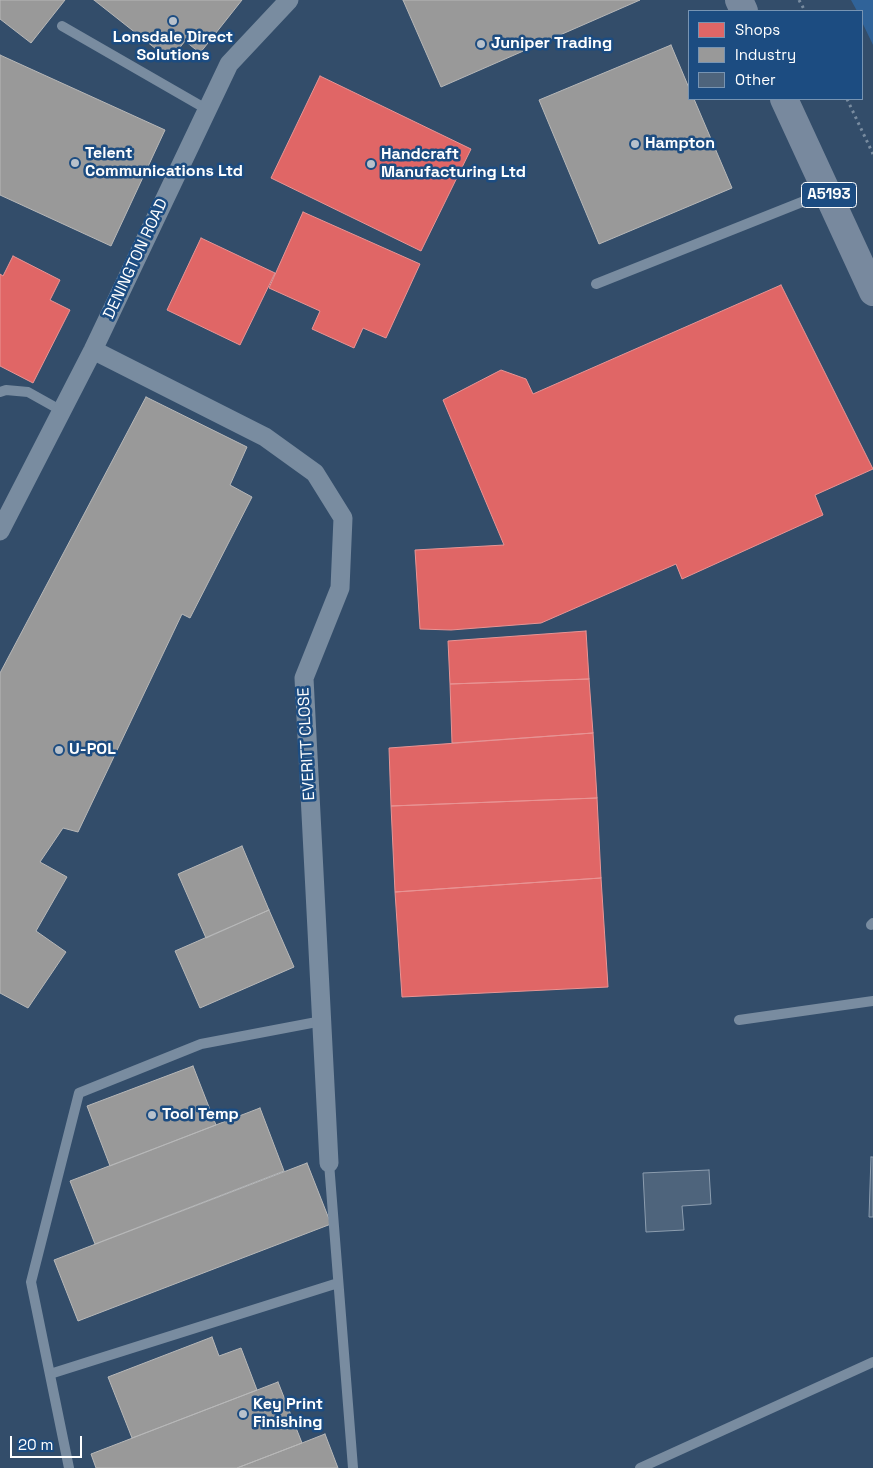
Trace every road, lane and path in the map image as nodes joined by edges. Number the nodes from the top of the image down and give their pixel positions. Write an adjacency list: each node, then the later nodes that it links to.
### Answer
1 (289, 0): 5 (street, DENINGTON ROAD)
2 (62, 26): 5 (lane)
3 (784, 100): 7 (main road, A5193)
4 (847, 100): 6 (path)
5 (208, 110): 10 (street, DENINGTON ROAD)
6 (873, 154)
7 (827, 192): 8 (lane); 9 (main road, A5193)
8 (596, 284)
9 (873, 292)
10 (93, 350): 12 (street, DENINGTON ROAD); 16 (street, EVERITT CLOSE)
11 (0, 392): 12 (lane)
12 (62, 411): 13 (street, DENINGTON ROAD)
13 (0, 531)
14 (873, 1001): 15 (lane)
15 (739, 1020)
16 (322, 1021): 17 (street, EVERITT CLOSE); 20 (lane)
17 (329, 1163): 18 (lane)
18 (338, 1283): 20 (lane); 22 (lane)
19 (873, 1362): 23 (lane)
20 (50, 1374): 21 (lane)
21 (69, 1468)
22 (353, 1468)
23 (640, 1468)

